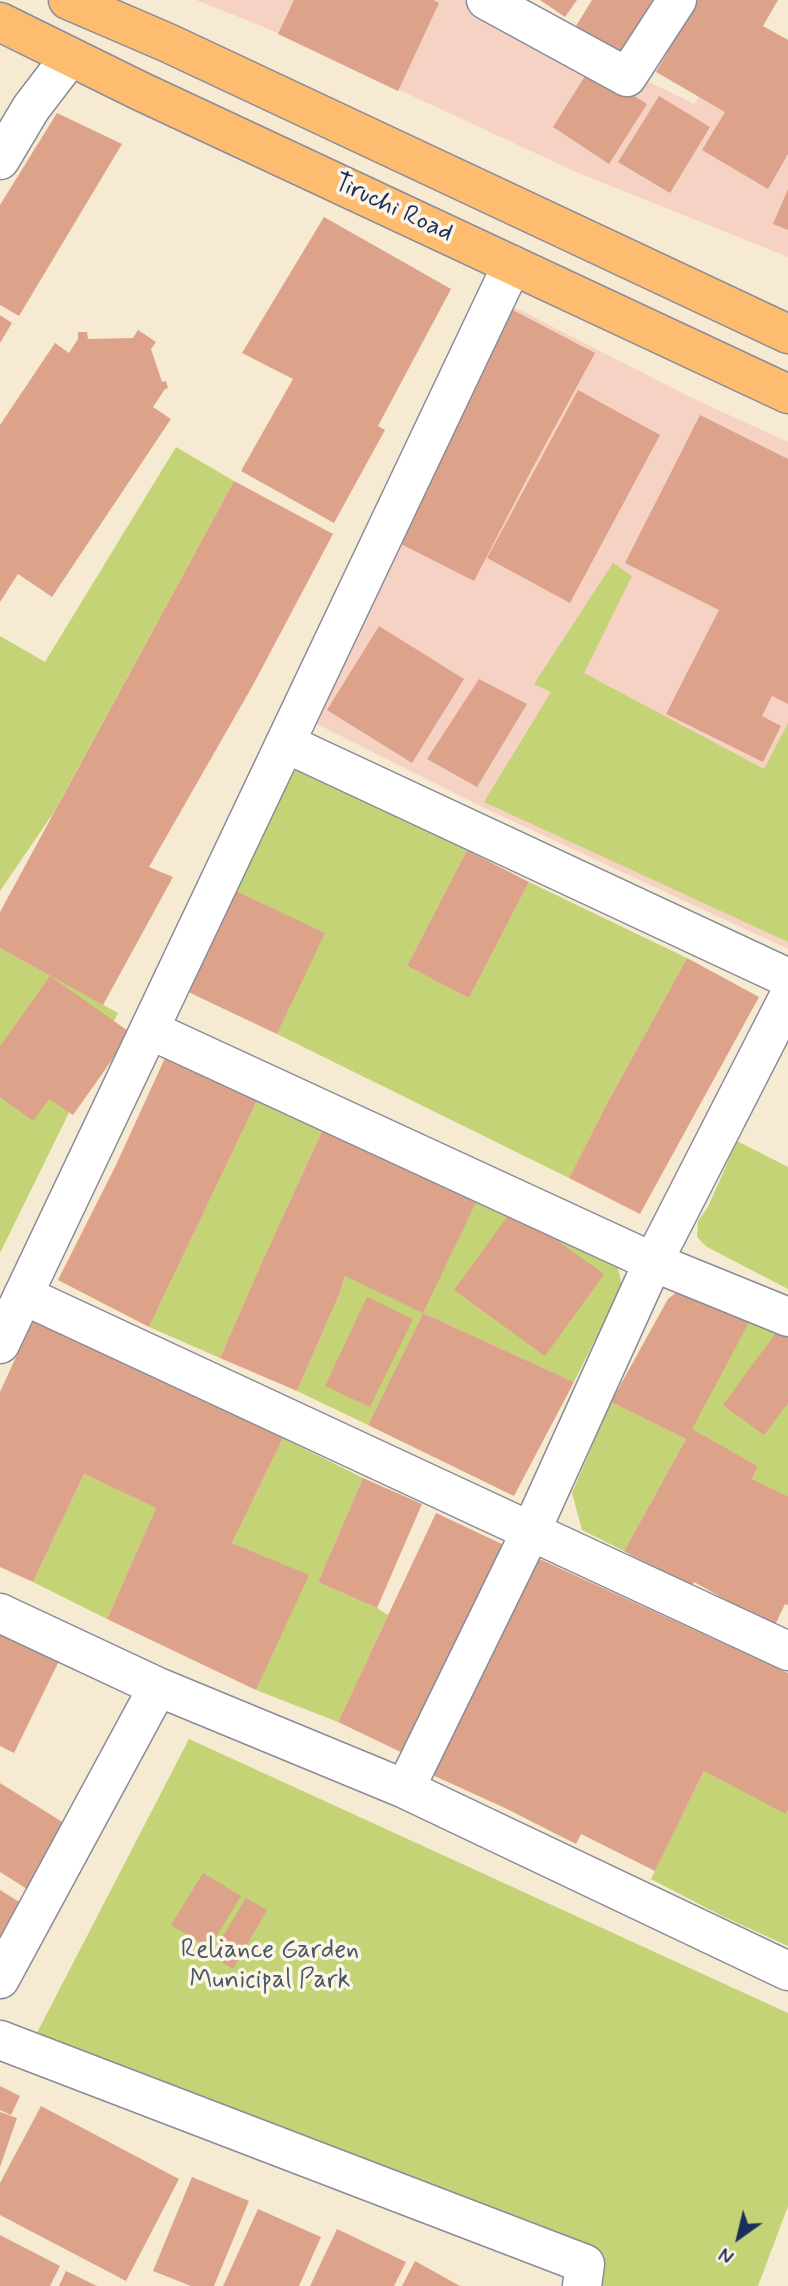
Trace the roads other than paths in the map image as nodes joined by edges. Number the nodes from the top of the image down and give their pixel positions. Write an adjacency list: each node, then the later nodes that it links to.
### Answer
1 (68, 0): 8 (highway, Tiruchi Road)
2 (677, 0): 3 (street)
3 (504, 5)
4 (0, 22): 5 (highway, Tiruchi Road)
5 (70, 57): 6 (street); 7 (highway, Tiruchi Road)
6 (0, 160)
7 (512, 265): 9 (highway, Tiruchi Road); 10 (street)
8 (788, 334)
9 (788, 394)
10 (285, 743): 11 (street); 13 (street)
11 (788, 978)
12 (788, 998): 14 (street)
13 (150, 1030): 14 (street); 15 (street)
14 (653, 1262): 16 (street); 18 (street)
15 (23, 1295): 17 (street); 18 (street)
16 (788, 1317)
17 (0, 1344)
18 (531, 1531): 20 (street); 22 (street)
19 (0, 1613): 21 (street)
20 (788, 1651)
21 (158, 1687): 22 (street); 24 (street)
22 (405, 1789): 23 (street)
23 (788, 1971)
24 (0, 1979)
25 (0, 2040): 26 (street)
26 (582, 2286)

